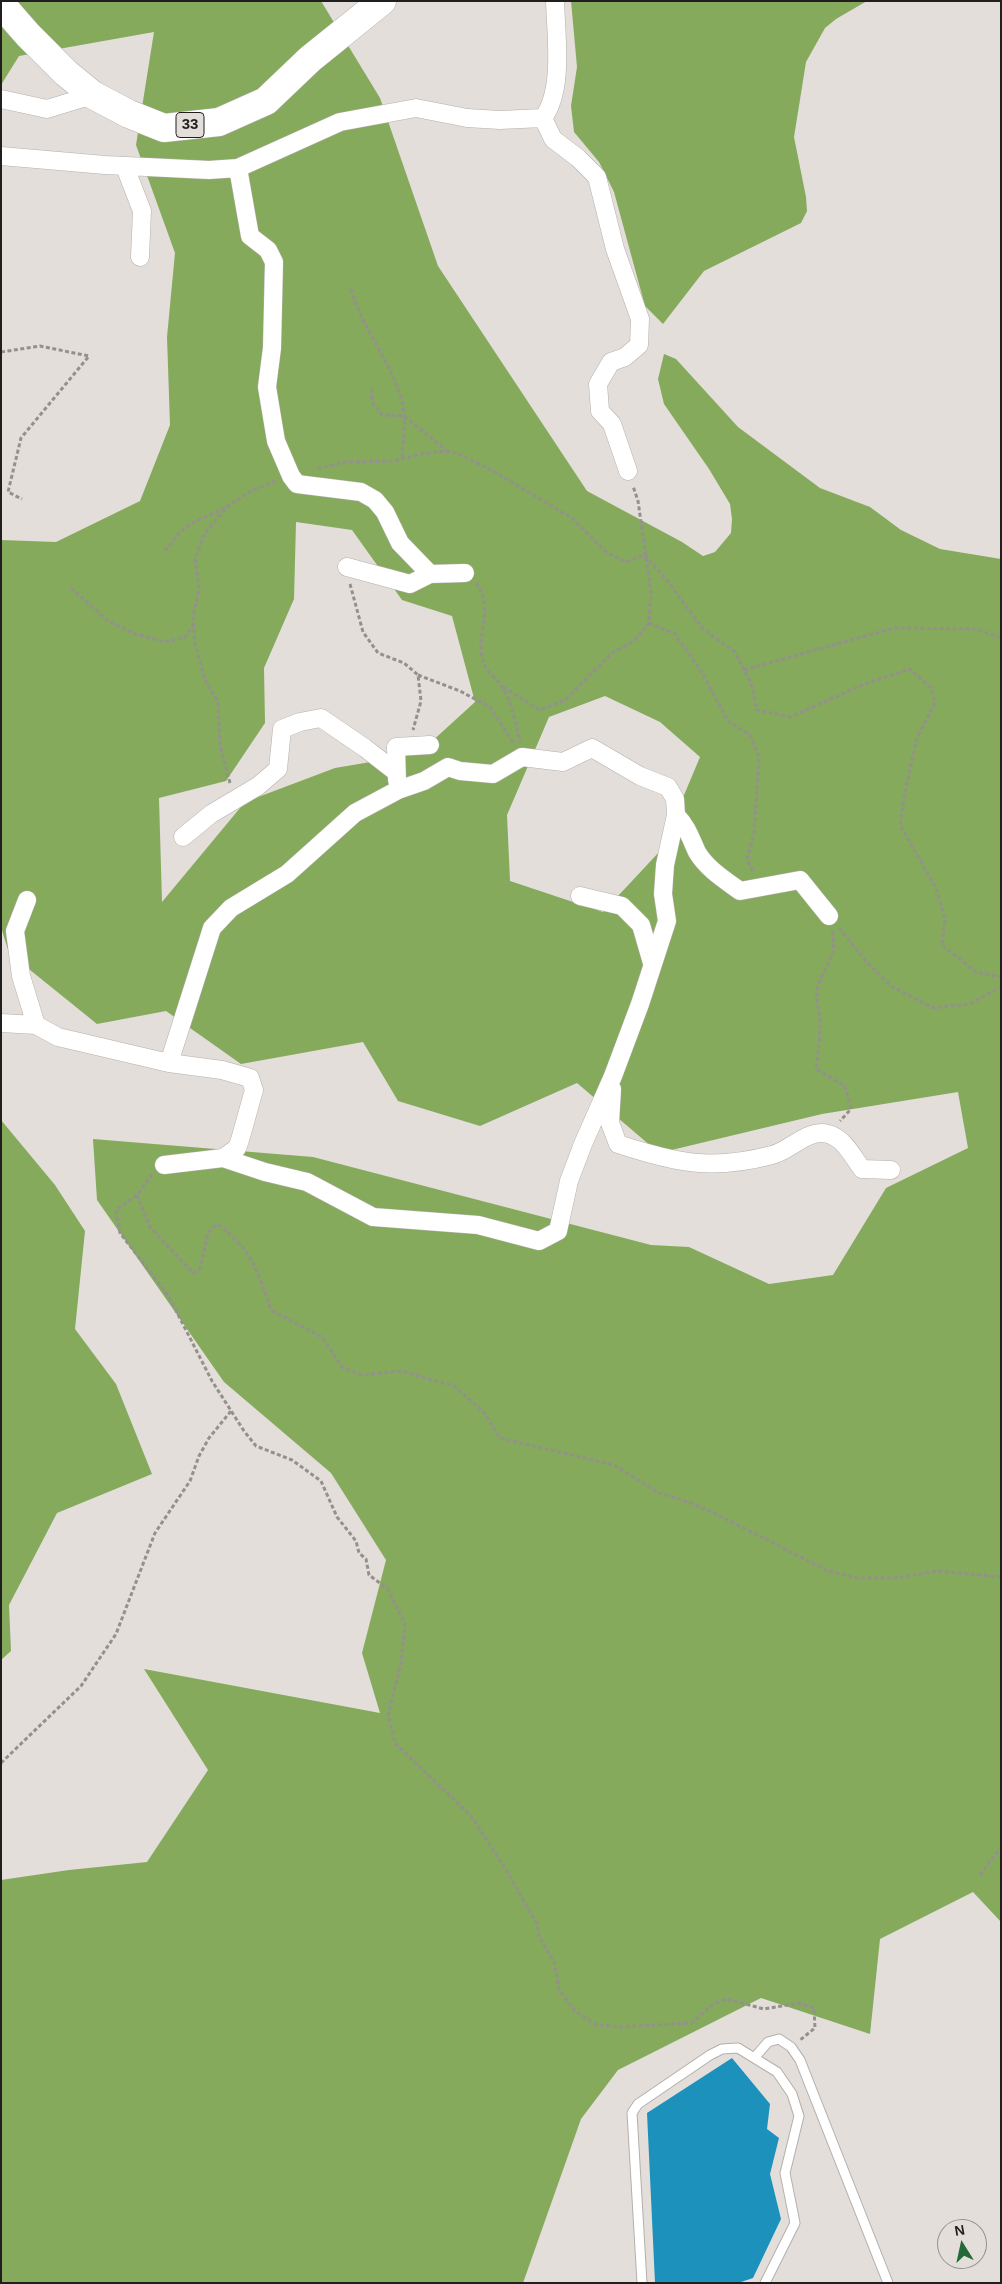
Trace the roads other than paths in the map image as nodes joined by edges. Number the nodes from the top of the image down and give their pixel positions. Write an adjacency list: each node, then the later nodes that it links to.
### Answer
1 (382, 1): 4 (main road, 33)
2 (555, 1): 6 (street)
3 (1, 4): 4 (main road, 33)
4 (93, 95): 5 (street)
5 (1, 100)
6 (543, 118): 9 (street); 11 (street)
7 (1, 156): 8 (street)
8 (125, 166): 9 (street); 10 (street)
9 (238, 168): 14 (street)
10 (140, 257)
11 (628, 471)
12 (348, 567): 14 (street)
13 (465, 573): 14 (street)
14 (430, 574)
15 (430, 745): 16 (street)
16 (396, 772): 17 (street); 19 (street)
17 (398, 790): 18 (street); 26 (street)
18 (676, 815): 22 (street); 23 (street)
19 (183, 837)
20 (580, 896): 23 (street)
21 (27, 900): 25 (street)
22 (829, 916)
23 (652, 963): 27 (street)
24 (1, 1023): 25 (street)
25 (36, 1024): 26 (street)
26 (169, 1063): 28 (street)
27 (613, 1076): 28 (street); 30 (street)
28 (223, 1158): 29 (street)
29 (164, 1165)
30 (891, 1170)
31 (755, 2058): 32 (lane); 33 (lane); 34 (lane)
32 (642, 2283)
33 (765, 2283)
34 (888, 2283)

